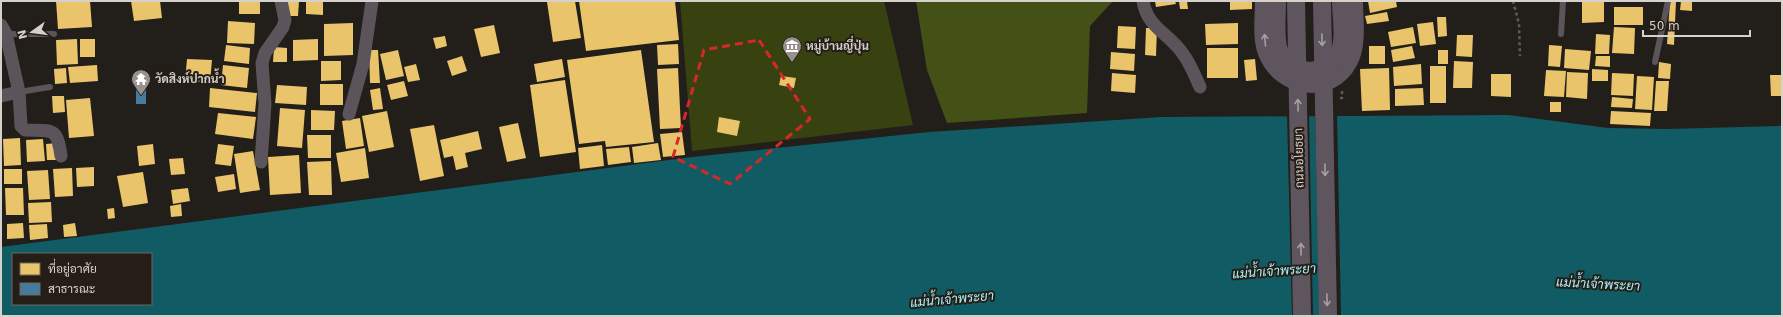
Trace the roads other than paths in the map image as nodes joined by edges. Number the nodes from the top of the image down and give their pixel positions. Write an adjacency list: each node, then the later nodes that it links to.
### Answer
1 (281, 1): 22 (street)
2 (372, 1): 20 (street)
3 (1143, 1): 17 (street)
4 (1264, 1): 9 (main road, one-way to 4)
5 (1277, 1): 8 (main road)
6 (1296, 1): 23 (main road, ถนนอโยธยา, one-way to 6, bridge)
7 (1322, 1): 24 (main road, one-way to 24, bridge)
8 (1341, 1)
9 (1354, 1)
10 (1563, 1): 14 (lane)
11 (1668, 1): 15 (lane)
12 (4, 29): 13 (lane); 18 (street)
13 (54, 34)
14 (1561, 34)
15 (1655, 62)
16 (50, 87): 18 (lane)
17 (1200, 87)
18 (20, 92): 19 (street); 21 (street)
19 (1, 96)
20 (349, 114)
21 (61, 156)
22 (261, 162)
23 (1302, 316)
24 (1328, 316)

